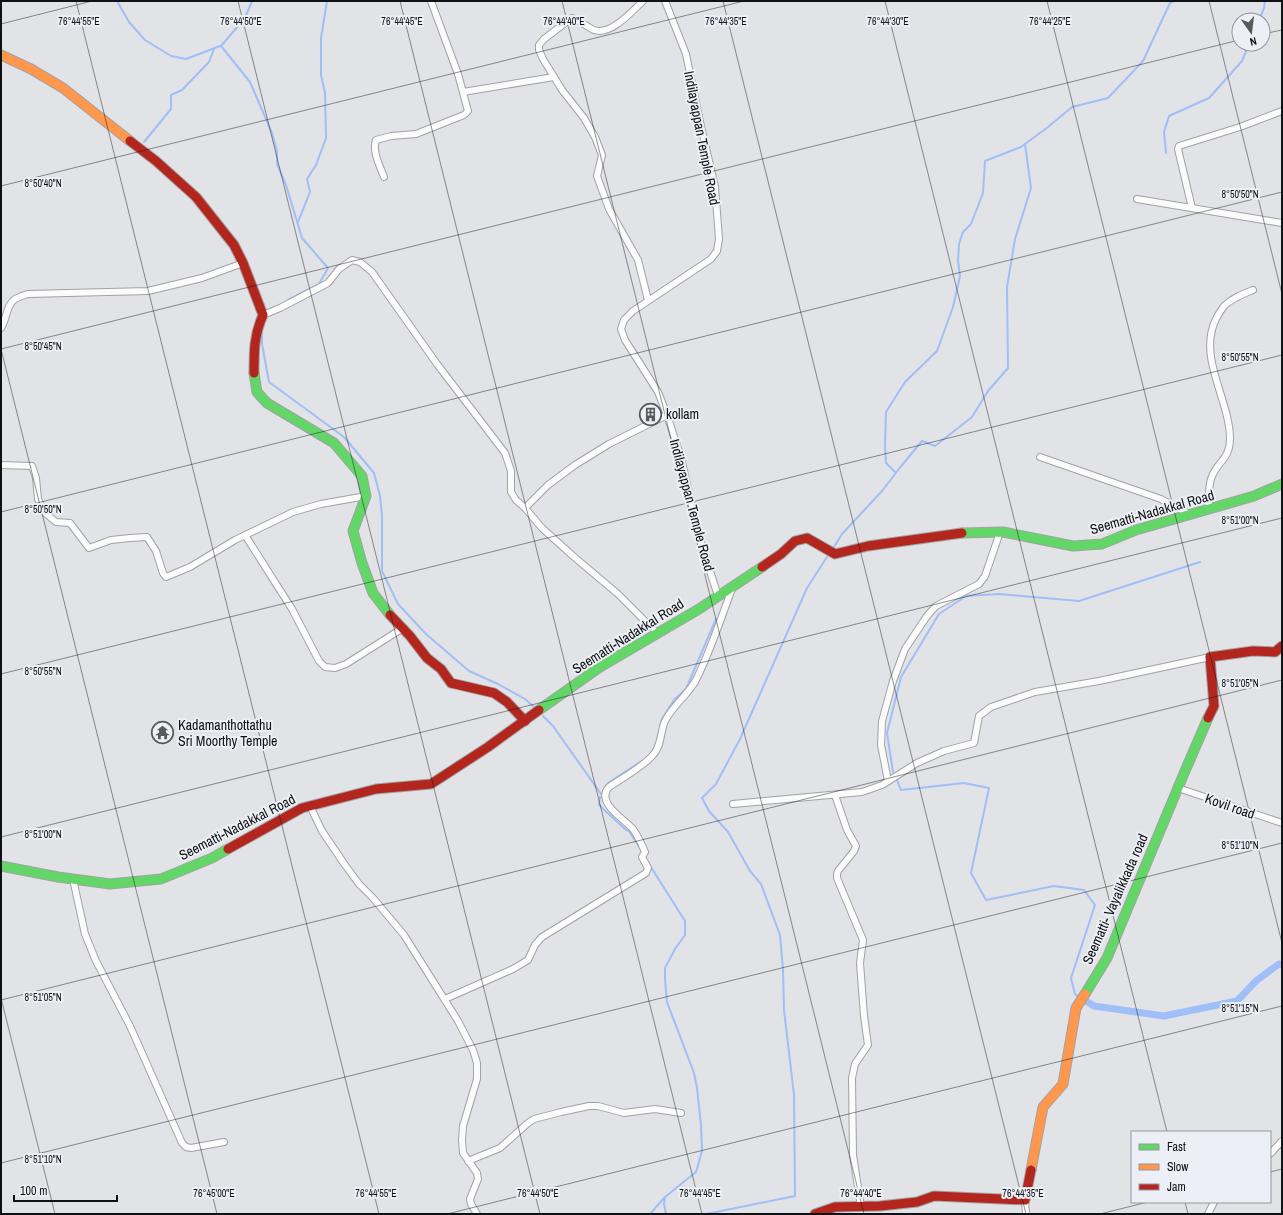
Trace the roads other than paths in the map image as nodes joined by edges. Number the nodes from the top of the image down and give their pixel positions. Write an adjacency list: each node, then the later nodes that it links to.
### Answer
1 (431, 1): 6 (street)
2 (643, 1): 5 (street)
3 (665, 1): 14 (street, Indilayappan Temple Road)
4 (1, 55): 12 (street)
5 (554, 77): 6 (street); 14 (street)
6 (463, 92): 8 (street)
7 (1282, 111): 10 (street)
8 (384, 177)
9 (1137, 199): 10 (street)
10 (1192, 208): 11 (street)
11 (1282, 223)
12 (243, 263): 15 (street); 16 (street)
13 (1253, 290): 23 (street)
14 (648, 300): 17 (street, Indilayappan Temple Road)
15 (262, 315): 21 (street); 22 (street)
16 (1, 328)
17 (667, 415): 22 (street); 28 (street, Indilayappan Temple Road)
18 (1040, 458): 24 (street)
19 (1, 465): 26 (street)
20 (1282, 484): 23 (street, Seematti-Nadakkal Road)
21 (366, 496): 26 (street); 29 (street)
22 (525, 508): 30 (street)
23 (1209, 509): 24 (street, Seematti-Nadakkal Road)
24 (1191, 514): 25 (street, Seematti-Nadakkal Road)
25 (1000, 532): 27 (street, Seematti-Nadakkal Road); 34 (street)
26 (245, 535): 29 (street)
27 (733, 586): 28 (street, Seematti-Nadakkal Road); 42 (street)
28 (718, 596): 30 (street, Seematti-Nadakkal Road)
29 (403, 628): 33 (street)
30 (657, 633): 33 (street, Seematti-Nadakkal Road)
31 (1282, 646): 32 (street)
32 (1210, 657): 34 (street); 35 (street, Seematti- Vayalikkada road)
33 (525, 721): 38 (street, Seematti-Nadakkal Road)
34 (888, 781): 36 (street)
35 (1178, 788): 39 (street, Kovil road); 48 (street, Seematti- Vayalikkada road)
36 (835, 795): 37 (street); 50 (street)
37 (733, 804)
38 (310, 806): 41 (street, Seematti-Nadakkal Road); 42 (street)
39 (1282, 823)
40 (1, 866): 41 (street, Seematti-Nadakkal Road)
41 (73, 879): 45 (street)
42 (445, 999): 47 (street)
43 (681, 1113): 47 (street)
44 (1282, 1141): 46 (street)
45 (224, 1142)
46 (1271, 1153)
47 (468, 1161): 51 (street)
48 (1025, 1200): 50 (street); 53 (street)
49 (1214, 1203): 54 (street)
50 (861, 1207): 52 (street)
51 (477, 1214)
52 (815, 1214)
53 (1026, 1214)
54 (1208, 1214)

